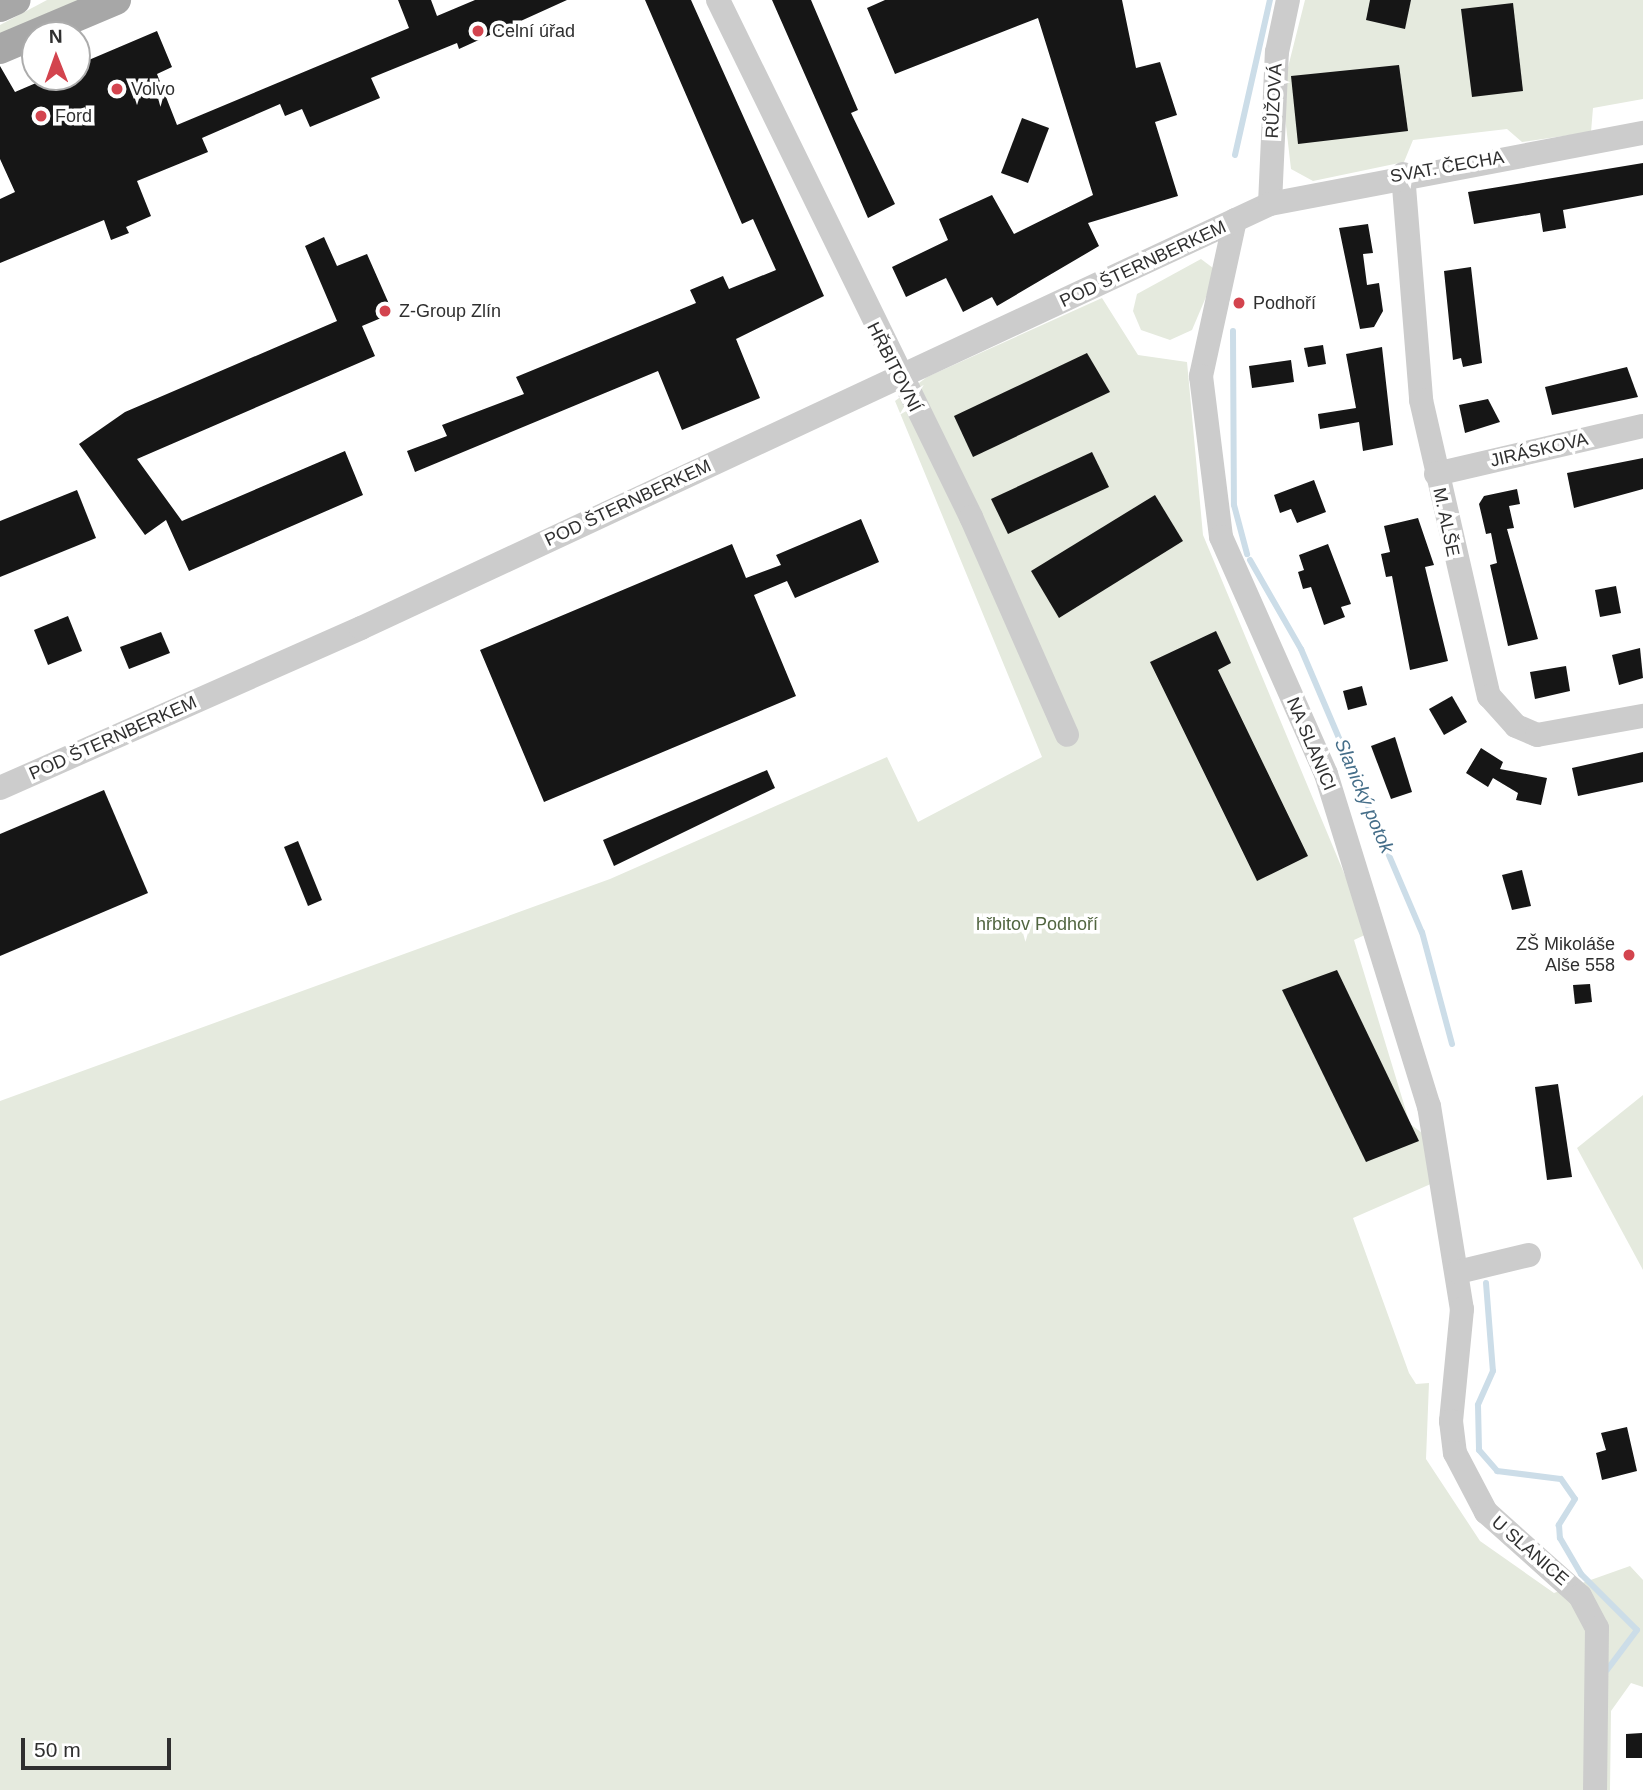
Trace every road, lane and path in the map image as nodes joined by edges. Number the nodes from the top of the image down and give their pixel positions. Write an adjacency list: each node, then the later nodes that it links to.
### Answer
1 (16, 0): 5 (main road)
2 (116, 0): 6 (main road)
3 (718, 0): 10 (street, HŘBITOVNÍ)
4 (1287, 0): 9 (street, RŮŽOVÁ)
5 (0, 6)
6 (0, 49)
7 (1643, 133): 8 (street, SVAT. ČECHA)
8 (1403, 174): 9 (street, SVAT. ČECHA); 12 (street, M. ALŠE)
9 (1253, 211): 10 (street, POD ŠTERNBERKEM); 17 (street, NA SLANICI)
10 (898, 377): 14 (street, HŘBITOVNÍ); 15 (street, POD ŠTERNBERKEM)
11 (1643, 426): 12 (street, JIRÁSKOVA)
12 (1436, 474): 13 (street, M. ALŠE)
13 (1643, 716)
14 (1068, 735)
15 (0, 788)
16 (1529, 1255): 17 (street)
17 (1458, 1272): 18 (street, U SLANICE)
18 (1595, 1790)

